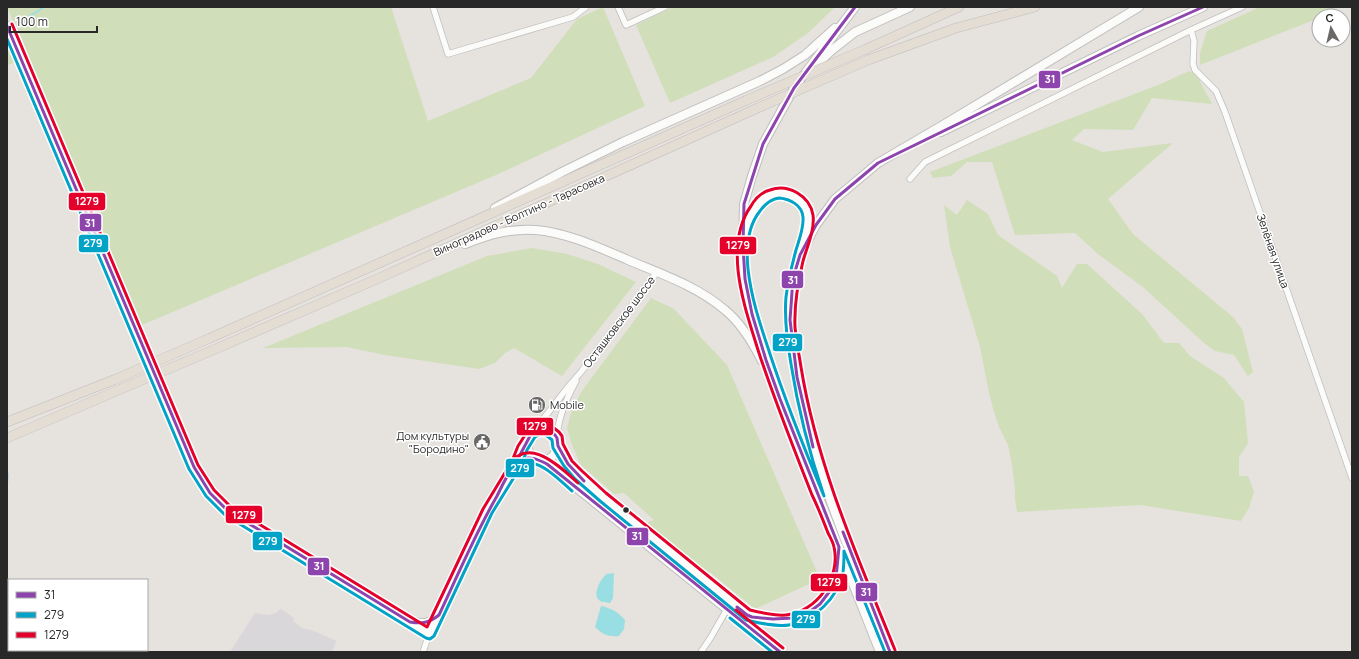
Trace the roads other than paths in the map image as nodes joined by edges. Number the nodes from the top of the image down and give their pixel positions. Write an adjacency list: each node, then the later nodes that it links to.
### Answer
1 (433, 7): 2 (street)
2 (586, 7)
3 (618, 7): 4 (street)
4 (665, 7)
5 (855, 7): 12 (main road)
6 (910, 7): 15 (main road)
7 (960, 7): 18 (main road, Виноградово - Болтино - Тарасовка, bridge)
8 (1035, 7): 22 (main road, Виноградово - Болтино - Тарасовка, bridge)
9 (1139, 7): 16 (main road)
10 (1203, 7): 16 (main road)
11 (1242, 7): 14 (street)
12 (849, 15): 15 (main road); 18 (main road)
13 (7, 26): 35 (main road)
14 (1192, 30): 17 (street); 31 (street, Зелёная улица)
15 (800, 80): 19 (main road)
16 (878, 163): 20 (main road)
17 (910, 179)
18 (454, 230): 25 (main road, Виноградово - Болтино - Тарасовка, bridge)
19 (742, 246): 20 (main road); 24 (main road)
20 (800, 255): 41 (main road)
21 (657, 272): 22 (main road); 23 (street, Осташковское шоссе); 24 (main road)
22 (376, 279): 27 (main road, Виноградово - Болтино - Тарасовка, bridge)
23 (581, 372): 26 (street, Осташковское шоссе); 28 (street, Осташковское шоссе)
24 (775, 385): 32 (main road)
25 (7, 422)
26 (530, 436): 28 (main road); 29 (main road); 30 (main road)
27 (7, 438)
28 (558, 442): 29 (main road); 32 (main road)
29 (537, 459): 30 (main road); 33 (main road)
30 (517, 463): 34 (main road)
31 (1352, 478)
32 (839, 547): 40 (main road)
33 (727, 609): 38 (street); 39 (main road)
34 (438, 616): 35 (main road); 36 (main road)
35 (410, 622): 36 (main road)
36 (429, 634): 37 (street)
37 (423, 652)
38 (701, 652)
39 (780, 652)
40 (880, 652)
41 (890, 652)

